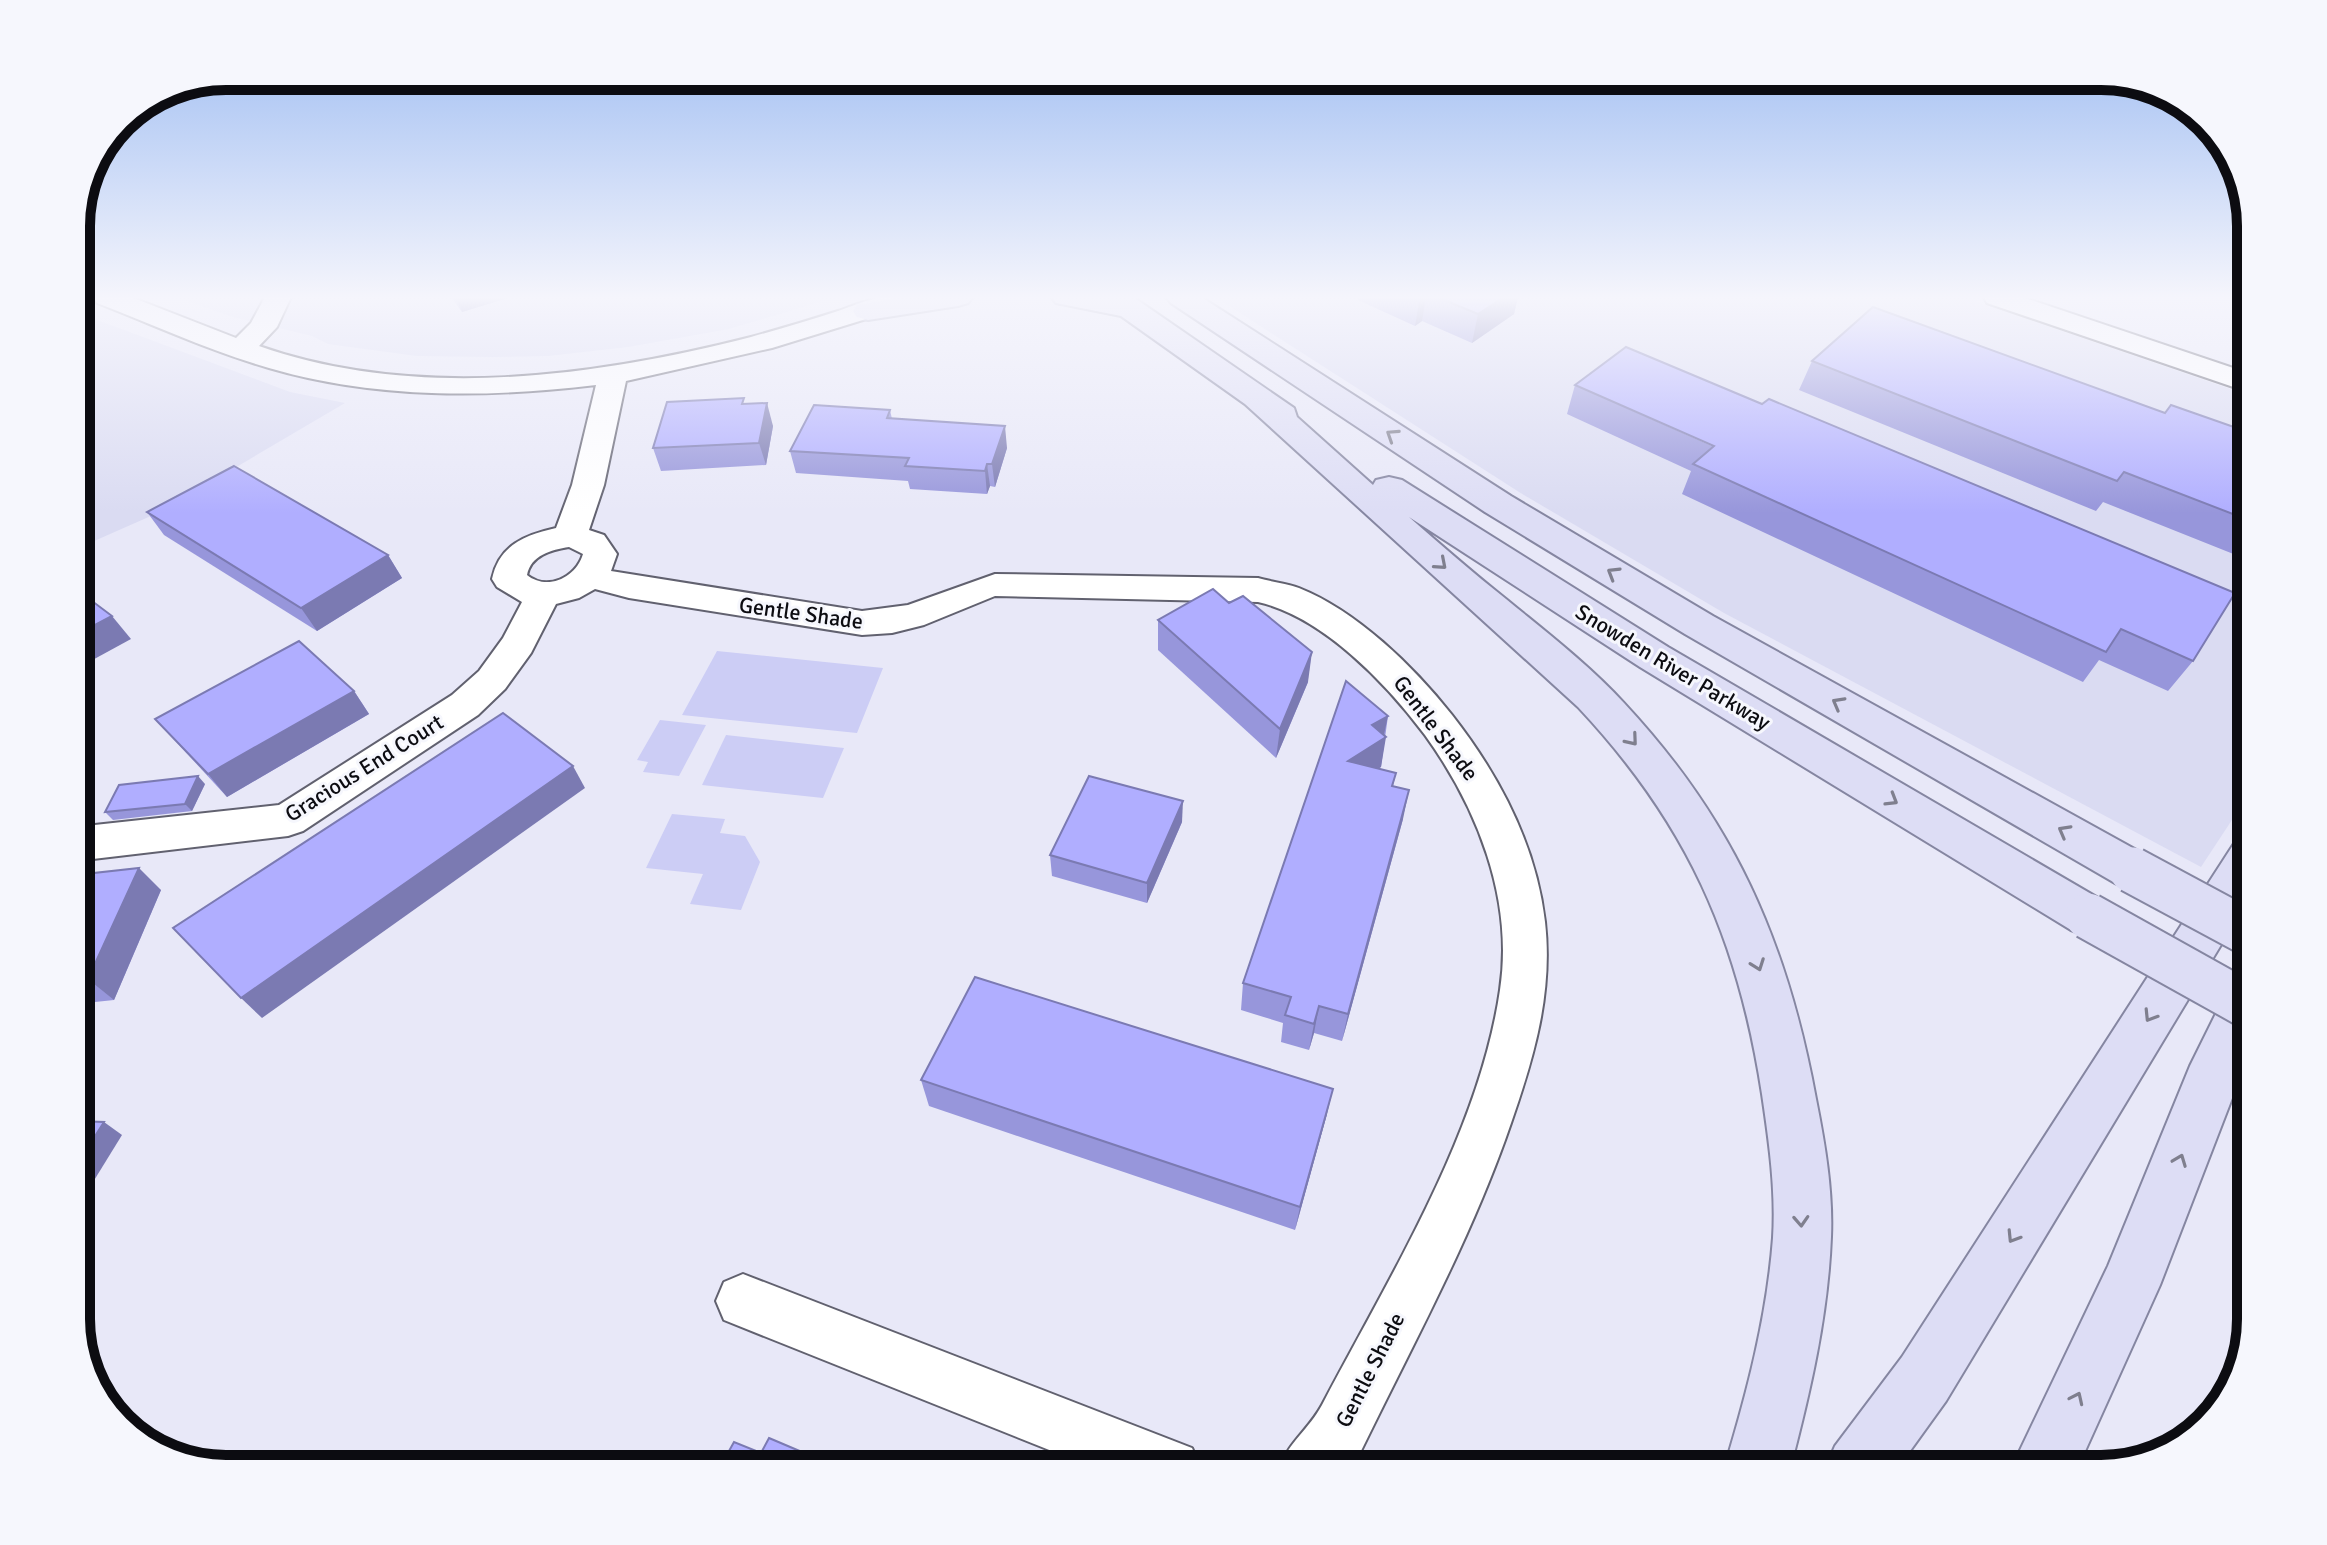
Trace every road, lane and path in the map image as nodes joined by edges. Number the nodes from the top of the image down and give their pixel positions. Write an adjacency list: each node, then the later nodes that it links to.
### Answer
1 (312, 369): 6 (street)
2 (639, 369): 6 (street)
3 (1216, 369): 8 (main road, Snowden River Parkway)
4 (1291, 369): 14 (main road, one-way to 4, bridge)
5 (2207, 369): 7 (street)
6 (613, 374): 9 (street)
7 (2237, 379)
8 (1258, 399): 15 (main road, Snowden River Parkway, one-way to 15, bridge); 20 (main road, one-way to 20)
9 (570, 536): 10 (street); 11 (street)
10 (591, 577): 11 (street); 19 (street, Gentle Shade)
11 (543, 595): 12 (street, Gracious End Court)
12 (90, 842)
13 (2237, 877): 21 (main road, one-way to 21)
14 (2237, 926)
15 (2237, 999)
16 (2237, 1023): 22 (main road, one-way to 16)
17 (743, 1301): 18 (street)
18 (1135, 1455)
19 (1320, 1455)
20 (1761, 1455)
21 (1868, 1455)
22 (2051, 1455)

